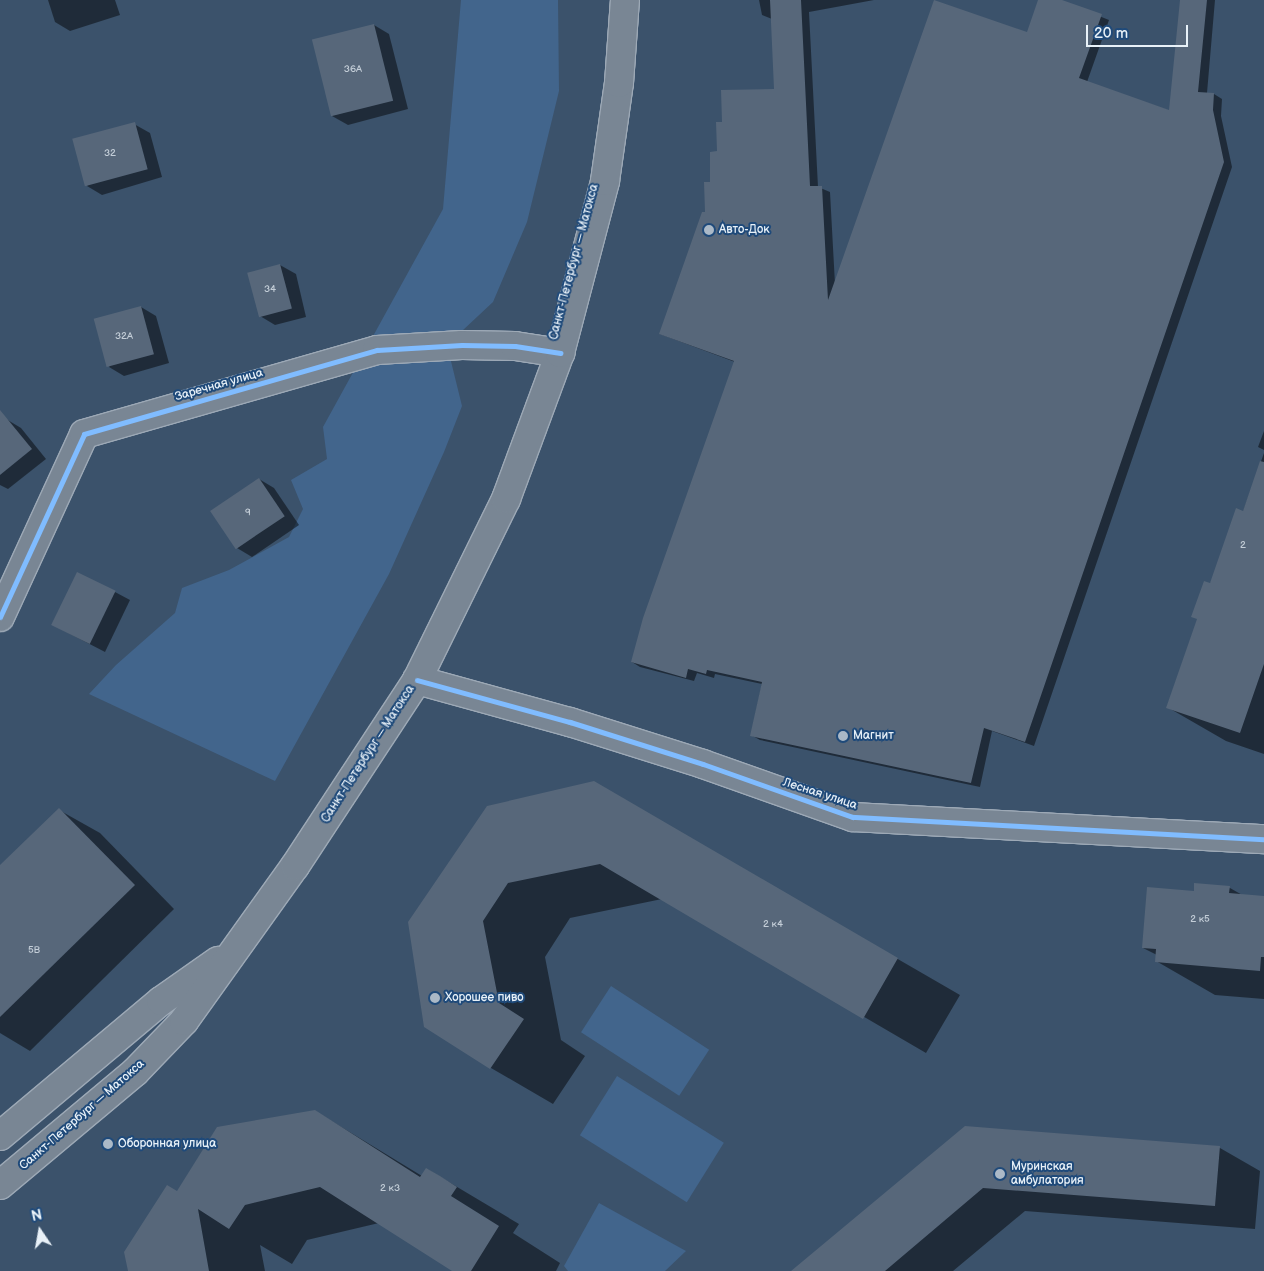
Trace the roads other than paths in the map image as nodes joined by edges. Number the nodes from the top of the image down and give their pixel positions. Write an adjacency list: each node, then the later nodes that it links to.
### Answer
1 (625, 0): 2 (main road, Санкт-Петербург — Матокса)
2 (560, 354): 3 (main road, Заречная улица); 4 (main road, Санкт-Петербург — Матокса)
3 (0, 617)
4 (416, 680): 5 (main road, Лесная улица); 6 (main road, Санкт-Петербург — Матокса)
5 (1264, 839)
6 (236, 949): 7 (main road, Санкт-Петербург — Матокса); 8 (main road, Санкт-Петербург — Матокса)
7 (0, 1136)
8 (0, 1185)

